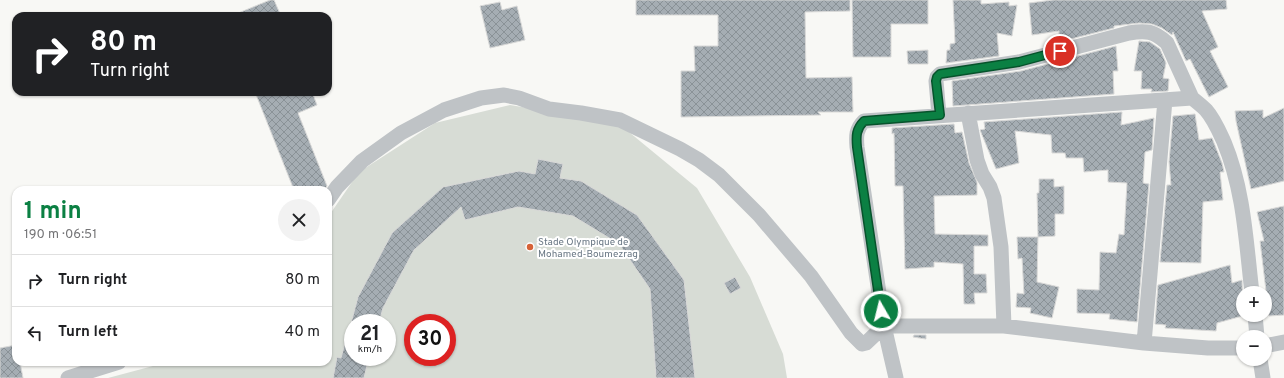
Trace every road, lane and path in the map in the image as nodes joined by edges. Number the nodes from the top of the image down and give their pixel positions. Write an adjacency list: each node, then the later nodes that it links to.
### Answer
1 (1192, 98): 2 (street); 4 (street); 6 (street)
2 (1165, 100): 3 (street); 10 (street)
3 (968, 113): 4 (street); 8 (street)
4 (940, 115): 7 (street)
5 (332, 194): 7 (street)
6 (1251, 286)
7 (884, 326): 8 (street); 16 (street)
8 (1004, 326): 10 (street)
9 (1284, 342): 11 (street)
10 (1144, 343): 12 (street)
11 (1272, 345)
12 (1236, 348)
13 (106, 366): 15 (street)
14 (1261, 366): 17 (street)
15 (68, 378)
16 (896, 378)
17 (1263, 378)

